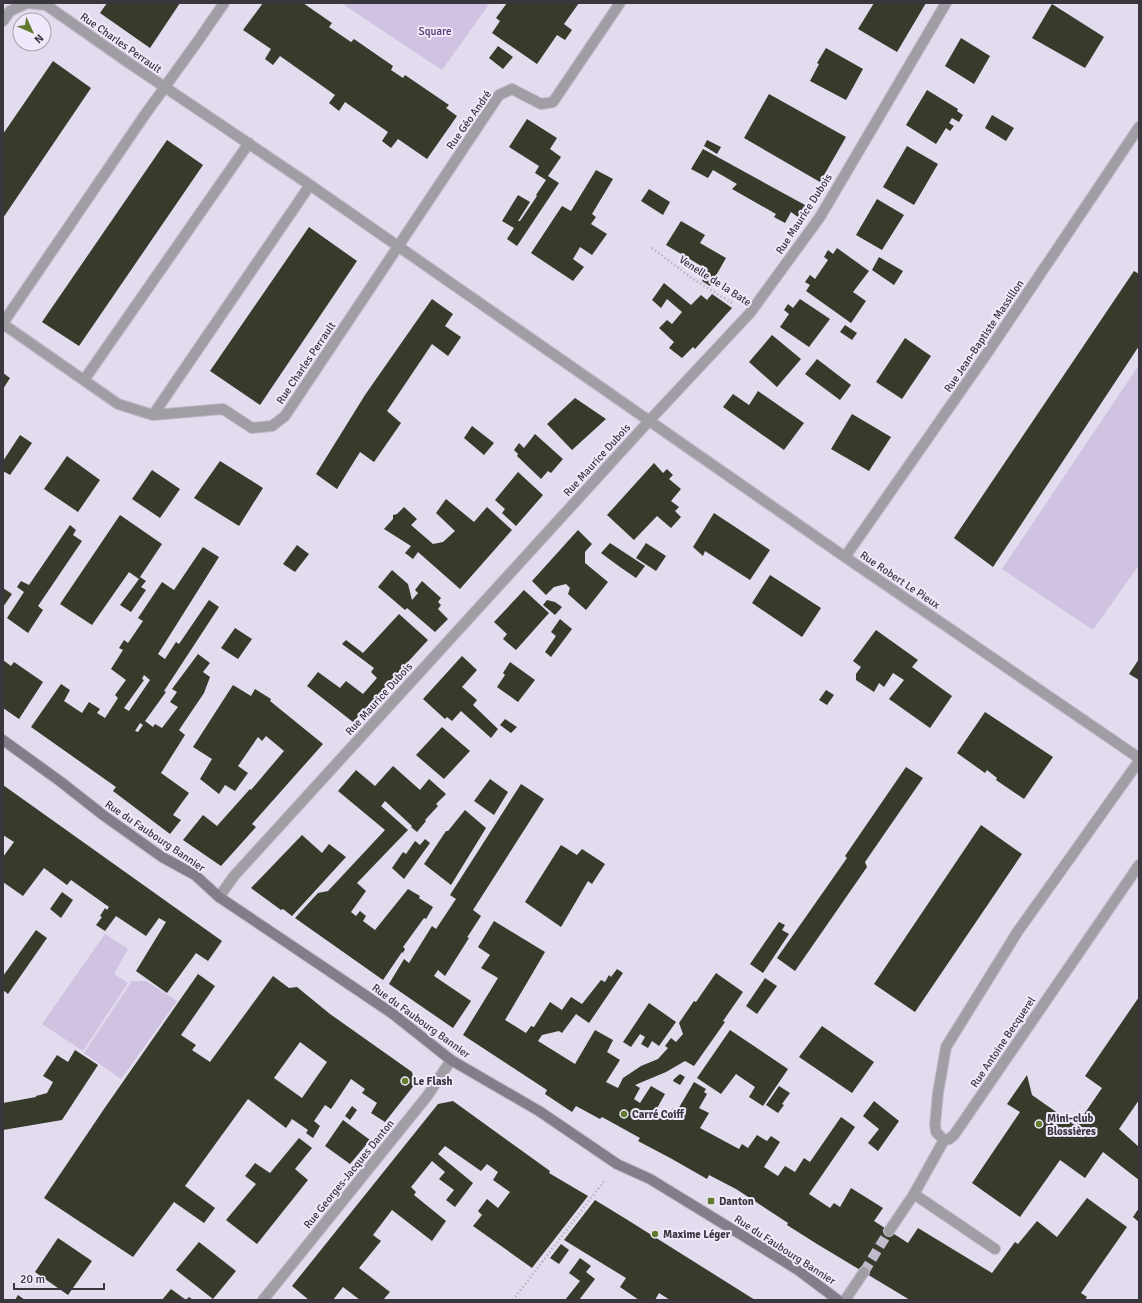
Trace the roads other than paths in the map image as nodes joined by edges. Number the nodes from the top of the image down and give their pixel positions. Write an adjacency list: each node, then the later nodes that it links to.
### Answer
1 (224, 3): 5 (street)
2 (620, 3): 9 (street, Rue Géo André)
3 (946, 3): 13 (street, Rue Maurice Dubois)
4 (3, 21): 5 (street, Rue Charles Perrault)
5 (164, 88): 7 (street, Rue Charles Perrault); 10 (street, Rue Charles Perrault)
6 (1139, 127): 14 (street, Rue Jean-Baptiste Massillon)
7 (248, 143): 8 (street, Rue Charles Perrault); 11 (street)
8 (310, 185): 9 (street, Rue Charles Perrault); 12 (street)
9 (398, 246): 12 (street, Rue Charles Perrault); 13 (street, Rue Charles Perrault)
10 (3, 323): 11 (street, Rue Charles Perrault)
11 (84, 380): 12 (street, Rue Charles Perrault)
12 (153, 415)
13 (649, 421): 14 (street, Rue Robert Le Pieux); 19 (street, Rue Maurice Dubois)
14 (845, 557): 16 (street, Rue Robert Le Pieux)
15 (3, 740): 19 (main road, Rue du Faubourg Bannier)
16 (1139, 758)
17 (1139, 761): 21 (street)
18 (1139, 865): 21 (street, Rue Antoine Becquerel)
19 (219, 897): 20 (main road, Rue du Faubourg Bannier)
20 (451, 1060): 26 (street, Rue Georges-Jacques Danton); 27 (main road, Rue du Faubourg Bannier)
21 (944, 1140): 22 (street, Rue Antoine Becquerel)
22 (914, 1194): 23 (street, Rue Antoine Becquerel); 24 (street)
23 (889, 1231)
24 (995, 1249)
25 (864, 1272): 28 (street)
26 (263, 1300)
27 (838, 1300)
28 (845, 1300)

